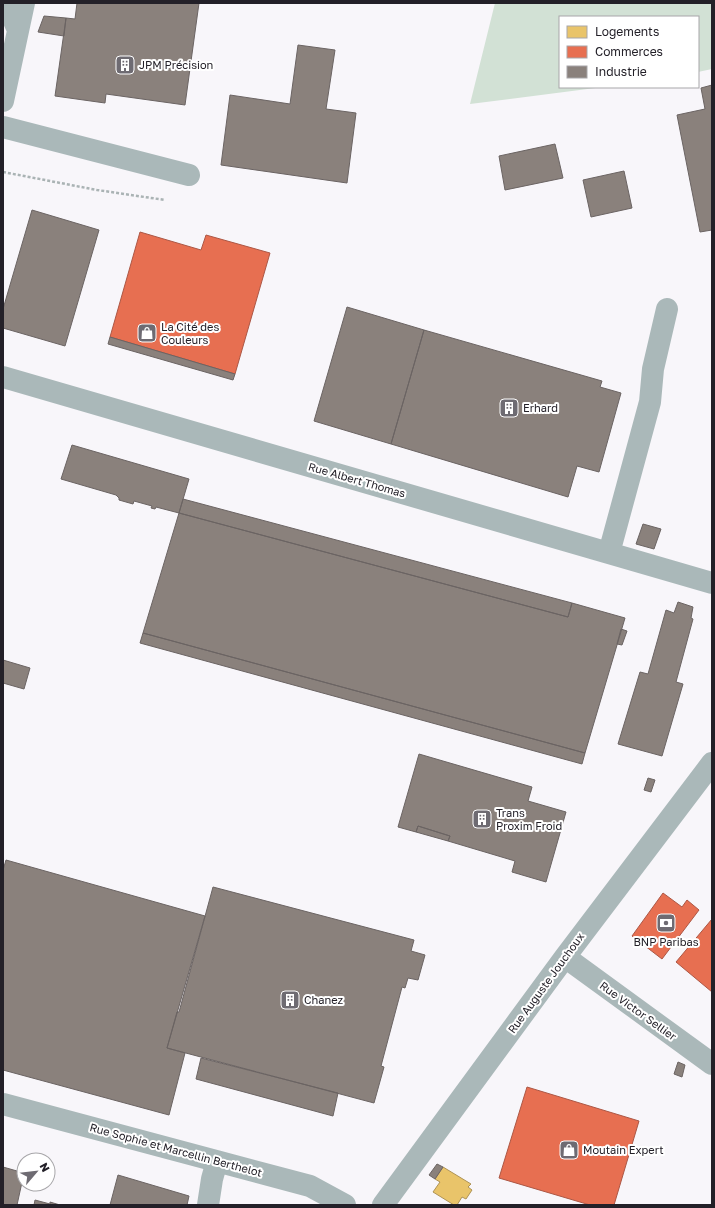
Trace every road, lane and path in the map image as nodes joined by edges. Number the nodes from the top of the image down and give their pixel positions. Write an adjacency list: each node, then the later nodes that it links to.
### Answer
1 (24, 3): 3 (street)
2 (3, 8): 3 (street)
3 (18, 30): 4 (street)
4 (3, 101)
5 (3, 128): 7 (street)
6 (3, 172): 8 (path)
7 (189, 175)
8 (165, 200)
9 (667, 309): 11 (street)
10 (3, 377): 11 (street, Rue Albert Thomas)
11 (610, 553): 12 (street, Rue Albert Thomas)
12 (712, 583)
13 (712, 763): 14 (street, Rue Auguste Jouchoux)
14 (565, 957): 15 (street, Rue Victor Sellier); 20 (street, Rue Auguste Jouchoux)
15 (712, 1064)
16 (3, 1104): 17 (street, Rue Sophie et Marcellin Berthelot)
17 (217, 1161): 18 (street); 19 (street, Rue Sophie et Marcellin Berthelot)
18 (208, 1205)
19 (345, 1205)
20 (383, 1205)

